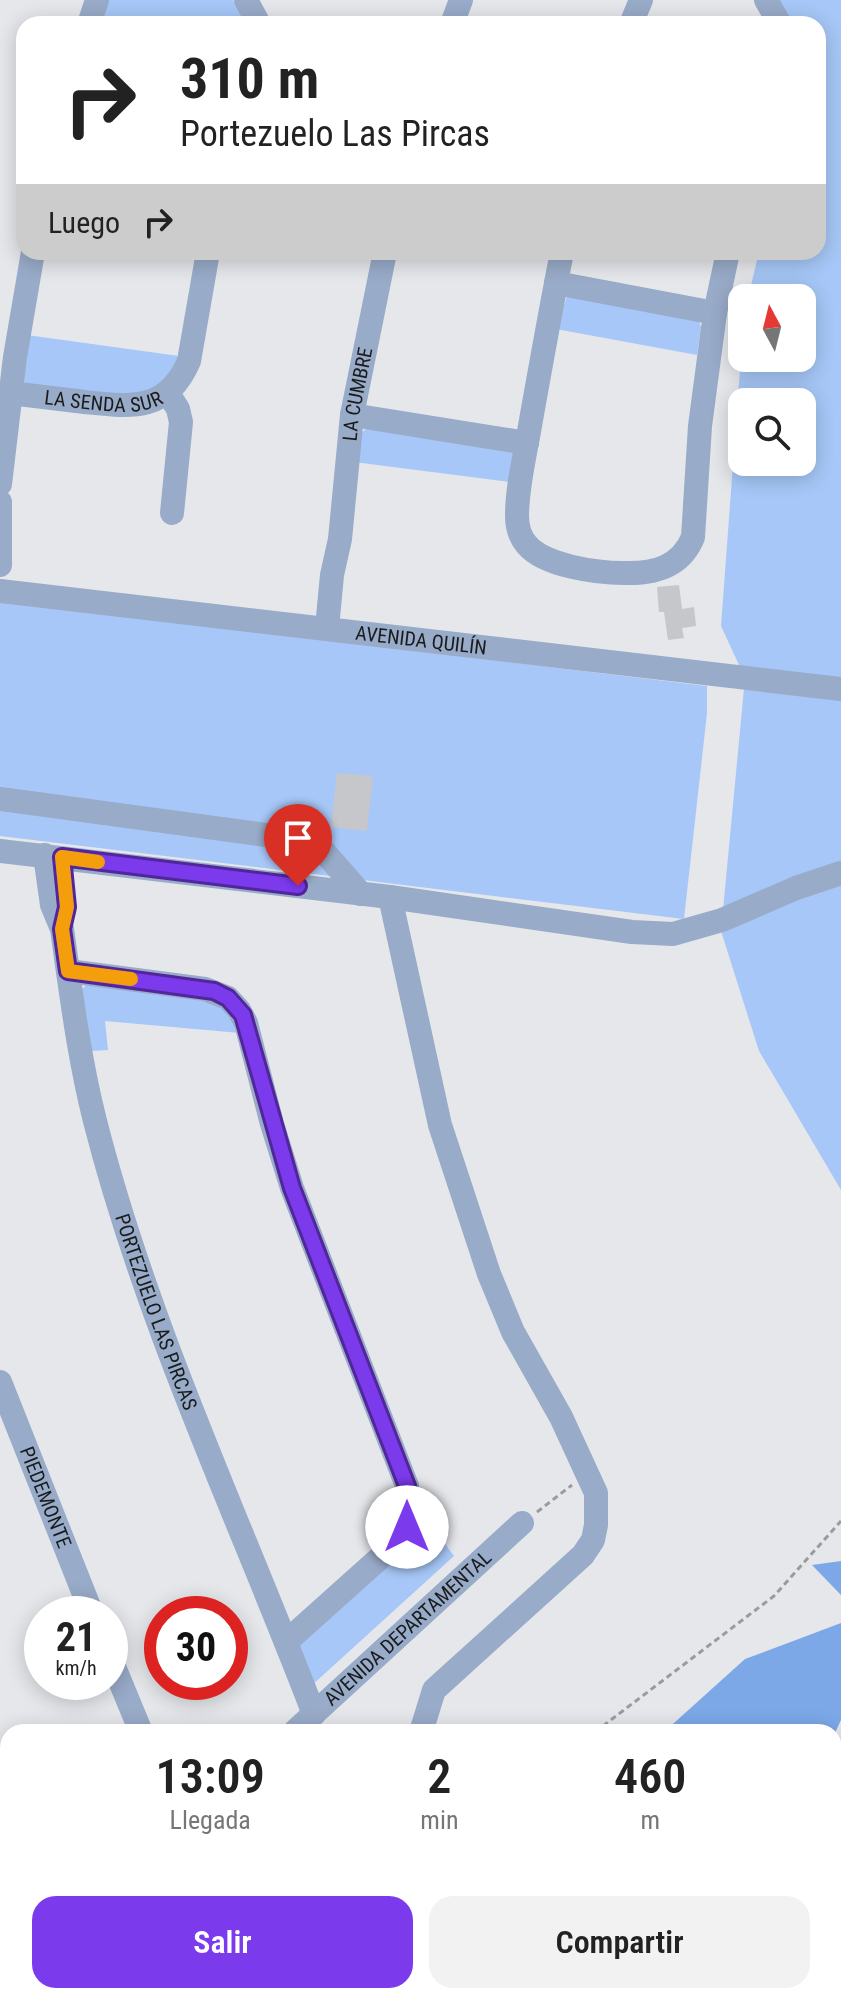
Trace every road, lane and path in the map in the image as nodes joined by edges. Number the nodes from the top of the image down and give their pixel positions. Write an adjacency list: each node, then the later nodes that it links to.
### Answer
1 (32, 260): 8 (street)
2 (207, 260): 9 (street)
3 (383, 260): 10 (street, LA CUMBRE)
4 (560, 260): 6 (street)
5 (726, 260): 7 (street)
6 (556, 283): 7 (street); 11 (street)
7 (715, 313): 11 (street)
8 (10, 393): 9 (street, LA SENDA SUR); 12 (street)
9 (168, 393): 14 (street, LA SENDA SUR)
10 (352, 415): 11 (street); 17 (street, LA CUMBRE)
11 (527, 443)
12 (0, 484)
13 (0, 502): 15 (street)
14 (172, 513)
15 (0, 565)
16 (0, 591): 17 (street, AVENIDA QUILÍN)
17 (335, 629): 18 (street, AVENIDA QUILÍN)
18 (841, 689)
19 (0, 799): 23 (street)
20 (0, 851): 21 (street)
21 (53, 856): 23 (street); 25 (street, PORTEZUELO LAS PIRCAS)
22 (841, 873): 24 (street)
23 (361, 894): 24 (street)
24 (390, 897): 27 (street)
25 (68, 971): 31 (street, PORTEZUELO LAS PIRCAS); 31 (street)
26 (1, 1386): 30 (street, PIEDEMONTE)
27 (588, 1473): 29 (path); 36 (street)
28 (841, 1521): 37 (path)
29 (522, 1523): 33 (street, AVENIDA DEPARTAMENTAL)
30 (85, 1596)
31 (286, 1642): 33 (street, PORTEZUELO LAS PIRCAS)
32 (128, 1700): 34 (street)
33 (314, 1714): 35 (street, AVENIDA DEPARTAMENTAL)
34 (138, 1724)
35 (303, 1724)
36 (423, 1724)
37 (606, 1724)

